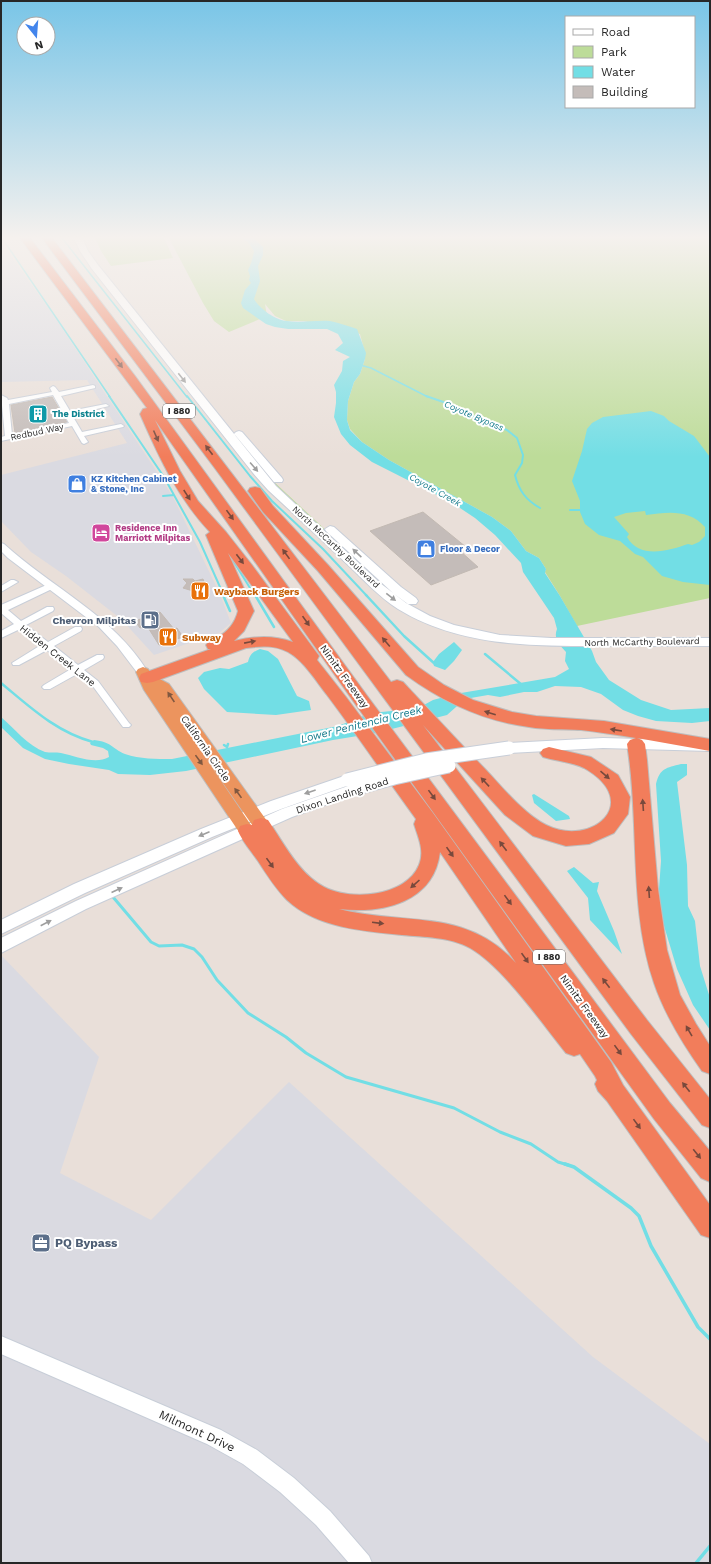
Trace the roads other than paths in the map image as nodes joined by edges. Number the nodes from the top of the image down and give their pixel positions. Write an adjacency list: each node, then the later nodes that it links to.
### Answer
1 (80, 311): 9 (highway, Nimitz Freeway / I 880, one-way to 9)
2 (103, 311): 19 (highway, I 880, one-way to 2)
3 (132, 311): 5 (main road, North McCarthy Boulevard)
4 (137, 311): 5 (main road, North McCarthy Boulevard)
5 (166, 351): 31 (main road, North McCarthy Boulevard)
6 (93, 387): 7 (street)
7 (55, 392): 10 (street); 12 (street)
8 (1, 397): 10 (street)
9 (148, 402): 20 (highway, one-way to 20); 42 (highway, Nimitz Freeway / I 880, one-way to 42)
10 (6, 403): 16 (street)
11 (106, 406): 12 (street)
12 (67, 414): 13 (street)
13 (73, 424): 15 (street); 16 (street, Redbud Way)
14 (122, 426): 15 (street)
15 (80, 435): 18 (street)
16 (9, 438): 17 (street, Redbud Way)
17 (1, 439)
18 (84, 442)
19 (219, 464): 41 (highway, I 880, one-way to 19); 43 (highway, one-way to 19)
20 (206, 519): 37 (highway); 39 (highway, one-way to 39)
21 (1, 546): 23 (street, California Circle)
22 (14, 582): 24 (street)
23 (51, 586): 25 (street); 37 (street, California Circle)
24 (1, 589)
25 (2, 609): 27 (street, Hidden Creek Lane)
26 (50, 609): 27 (street)
27 (20, 625): 30 (street); 33 (street, Hidden Creek Lane)
28 (78, 629): 33 (street)
29 (710, 634): 31 (main road, North McCarthy Boulevard)
30 (1, 635)
31 (632, 639): 32 (main road, North McCarthy Boulevard)
32 (710, 642)
33 (48, 646): 35 (street); 36 (street, Hidden Creek Lane)
34 (100, 657): 36 (street)
35 (16, 663)
36 (77, 669): 38 (street); 40 (street, Hidden Creek Lane)
37 (145, 675): 39 (highway, one-way to 39); 49 (highway, California Circle)
38 (47, 687)
39 (343, 705): 42 (highway)
40 (126, 725)
41 (429, 732): 46 (highway, one-way to 41); 54 (highway, I 880, one-way to 41)
42 (383, 743): 48 (highway); 55 (highway, Nimitz Freeway / I 880, one-way to 55)
43 (710, 746): 44 (main road, Dixon Landing Road)
44 (637, 748): 45 (main road, Dixon Landing Road); 46 (main road, Dixon Landing Road); 47 (main road, Dixon Landing Road); 52 (highway, one-way to 44)
45 (510, 752): 46 (main road, Dixon Landing Road); 49 (main road, Dixon Landing Road, bridge)
46 (549, 753)
47 (710, 756)
48 (402, 787): 49 (highway, one-way to 49); 53 (highway, one-way to 53)
49 (250, 822): 50 (main road, Dixon Landing Road, one-way to 50); 51 (main road, Dixon Landing Road, one-way to 49); 53 (highway, one-way to 53)
50 (1, 928)
51 (1, 946)
52 (710, 1064)
53 (615, 1093): 56 (highway, one-way to 56)
54 (710, 1117)
55 (710, 1170)
56 (710, 1226)
57 (1, 1345): 58 (street, Milmont Drive)
58 (362, 1563)

